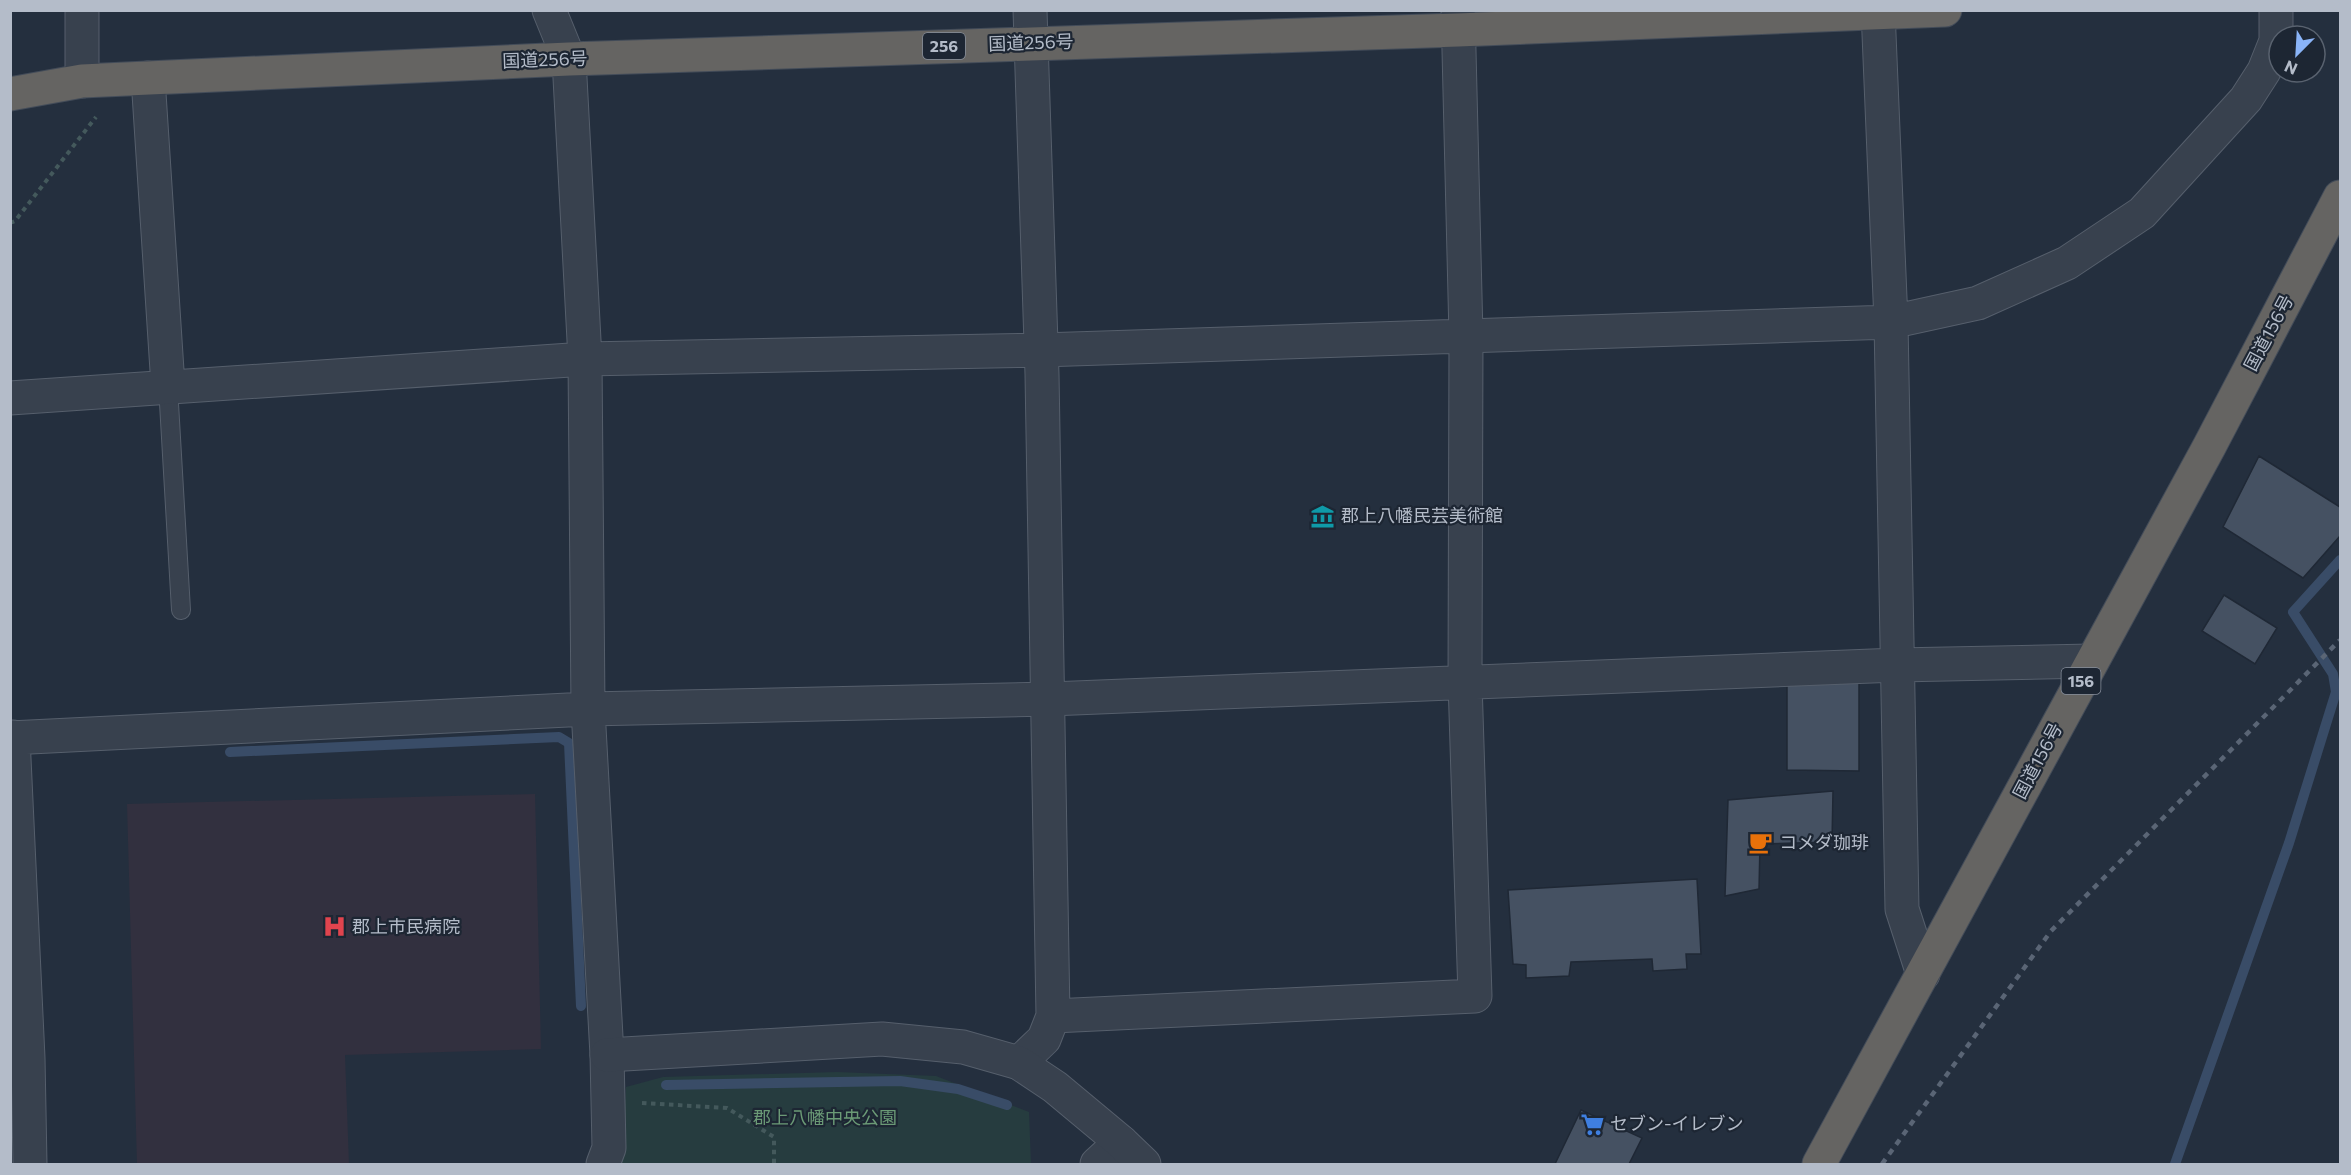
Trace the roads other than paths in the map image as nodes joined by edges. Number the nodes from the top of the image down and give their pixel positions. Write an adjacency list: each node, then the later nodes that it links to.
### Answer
1 (82, 10): 11 (street)
2 (549, 10): 9 (street)
3 (1030, 10): 8 (street)
4 (1945, 10): 6 (highway, 国道256号 / 256)
5 (2276, 10): 14 (street)
6 (1879, 12): 7 (highway, 国道256号 / 256); 14 (street)
7 (1458, 20): 8 (highway, 国道256号 / 256); 15 (street)
8 (1031, 43): 9 (highway, 国道256号 / 256); 16 (street)
9 (569, 59): 10 (highway, 国道256号 / 256); 17 (street)
10 (136, 79): 11 (highway, 国道256号 / 256); 18 (street)
11 (82, 81): 12 (highway, 国道256号 / 256)
12 (10, 94)
13 (2340, 197): 21 (highway, 国道156号 / 156)
14 (1892, 322): 15 (street); 22 (street)
15 (1466, 336): 16 (street); 23 (street)
16 (1041, 350): 17 (street); 24 (street)
17 (585, 359): 18 (street); 25 (street)
18 (168, 386): 19 (street); 20 (lane)
19 (10, 398)
20 (181, 610)
21 (2091, 661): 22 (street); 27 (highway, 国道156号 / 156)
22 (1897, 665): 23 (street); 27 (street)
23 (1465, 682): 24 (street); 28 (street)
24 (1050, 699): 25 (street); 28 (street)
25 (588, 709): 26 (street); 29 (street)
26 (12, 738): 30 (street)
27 (1923, 974): 37 (highway, 国道156号 / 156)
28 (1053, 1016): 31 (street)
29 (608, 1055): 31 (street); 34 (street)
30 (19, 1058): 33 (street)
31 (1018, 1063): 32 (street)
32 (1121, 1142): 35 (street); 36 (street)
33 (30, 1164)
34 (603, 1164)
35 (1097, 1164)
36 (1144, 1164)
37 (1819, 1164)

